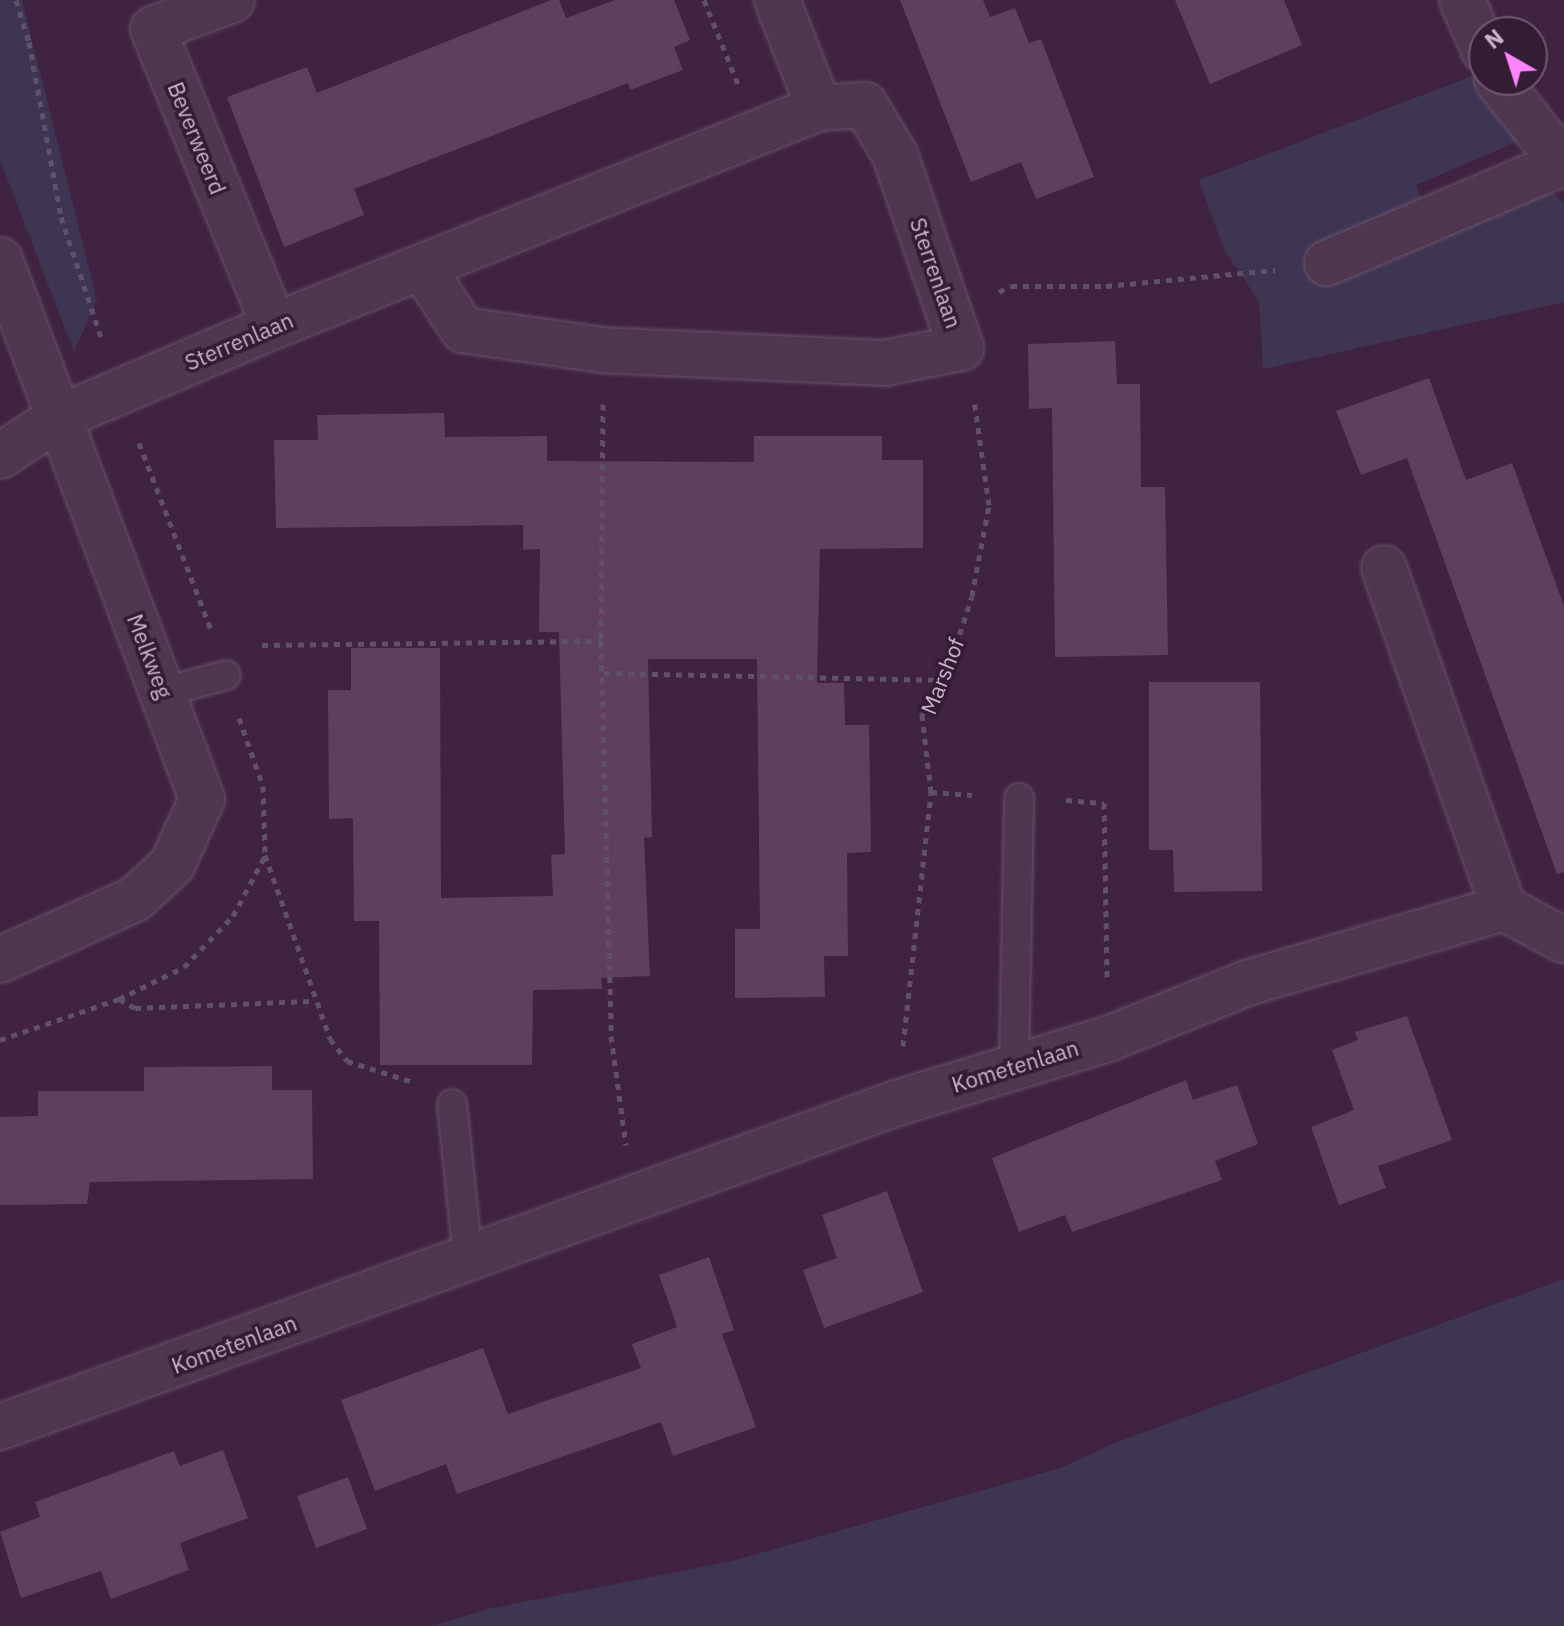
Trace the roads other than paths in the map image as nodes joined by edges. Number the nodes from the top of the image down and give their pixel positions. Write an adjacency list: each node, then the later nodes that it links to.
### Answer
1 (232, 0): 9 (street, Beverweerd)
2 (777, 0): 4 (street)
3 (1510, 96): 5 (street)
4 (819, 108): 8 (street, Sterrenlaan); 8 (street, Sterrenlaan)
5 (1563, 163): 7 (street)
6 (0, 260): 10 (street, Melkweg)
7 (1327, 263)
8 (422, 267): 9 (street, Sterrenlaan)
9 (274, 326): 10 (street, Sterrenlaan)
10 (58, 418): 11 (street, Sterrenlaan); 14 (street, Melkweg)
11 (0, 456)
12 (1384, 568): 16 (street)
13 (226, 675): 14 (lane)
14 (164, 692): 18 (street, Melkweg)
15 (1019, 798): 19 (lane)
16 (1504, 908): 17 (street); 19 (street, Kometenlaan)
17 (1563, 940)
18 (0, 960)
19 (1014, 1063): 21 (street, Kometenlaan)
20 (452, 1104): 21 (lane)
21 (468, 1259): 22 (street, Kometenlaan)
22 (0, 1427)

